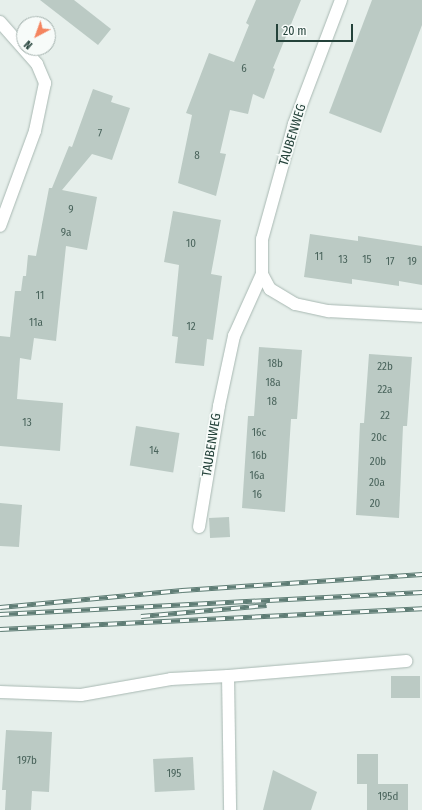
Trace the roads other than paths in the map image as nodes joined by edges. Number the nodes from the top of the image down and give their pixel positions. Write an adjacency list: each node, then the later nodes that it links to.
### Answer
1 (341, 0): 4 (street, TAUBENWEG)
2 (0, 22): 3 (street)
3 (0, 226)
4 (262, 274): 5 (street); 6 (street, TAUBENWEG)
5 (422, 316)
6 (199, 527)
7 (406, 661): 8 (street)
8 (228, 676): 9 (street); 10 (street)
9 (0, 692)
10 (230, 810)

